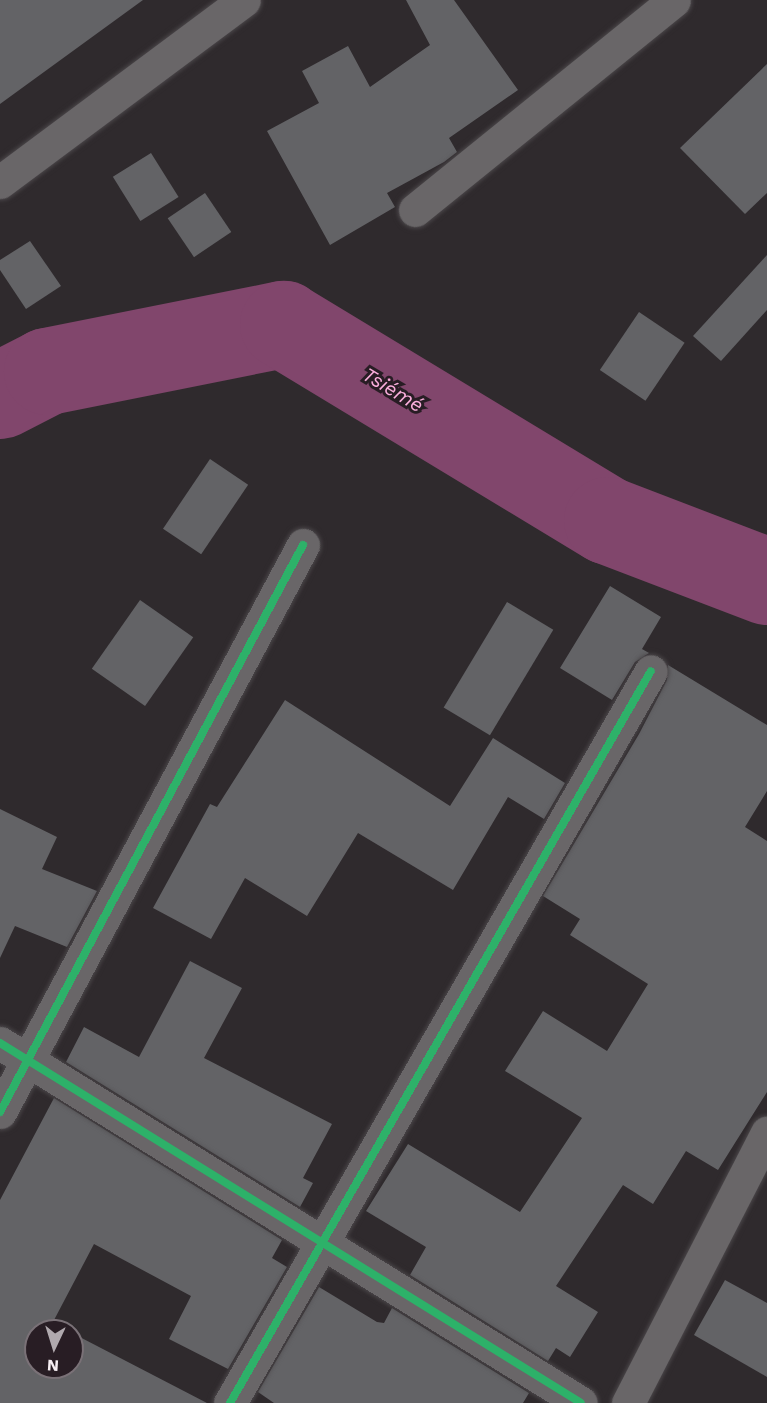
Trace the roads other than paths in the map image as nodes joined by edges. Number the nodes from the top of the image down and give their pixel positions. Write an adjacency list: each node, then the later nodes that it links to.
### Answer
1 (244, 0): 3 (street)
2 (674, 0): 4 (street)
3 (0, 182)
4 (415, 210)
5 (303, 545): 8 (street)
6 (651, 671): 11 (street)
7 (0, 1043): 8 (street)
8 (30, 1061): 9 (street); 11 (street)
9 (0, 1112)
10 (767, 1133): 14 (street)
11 (326, 1242): 12 (street); 13 (street)
12 (230, 1403)
13 (581, 1403)
14 (628, 1403)

